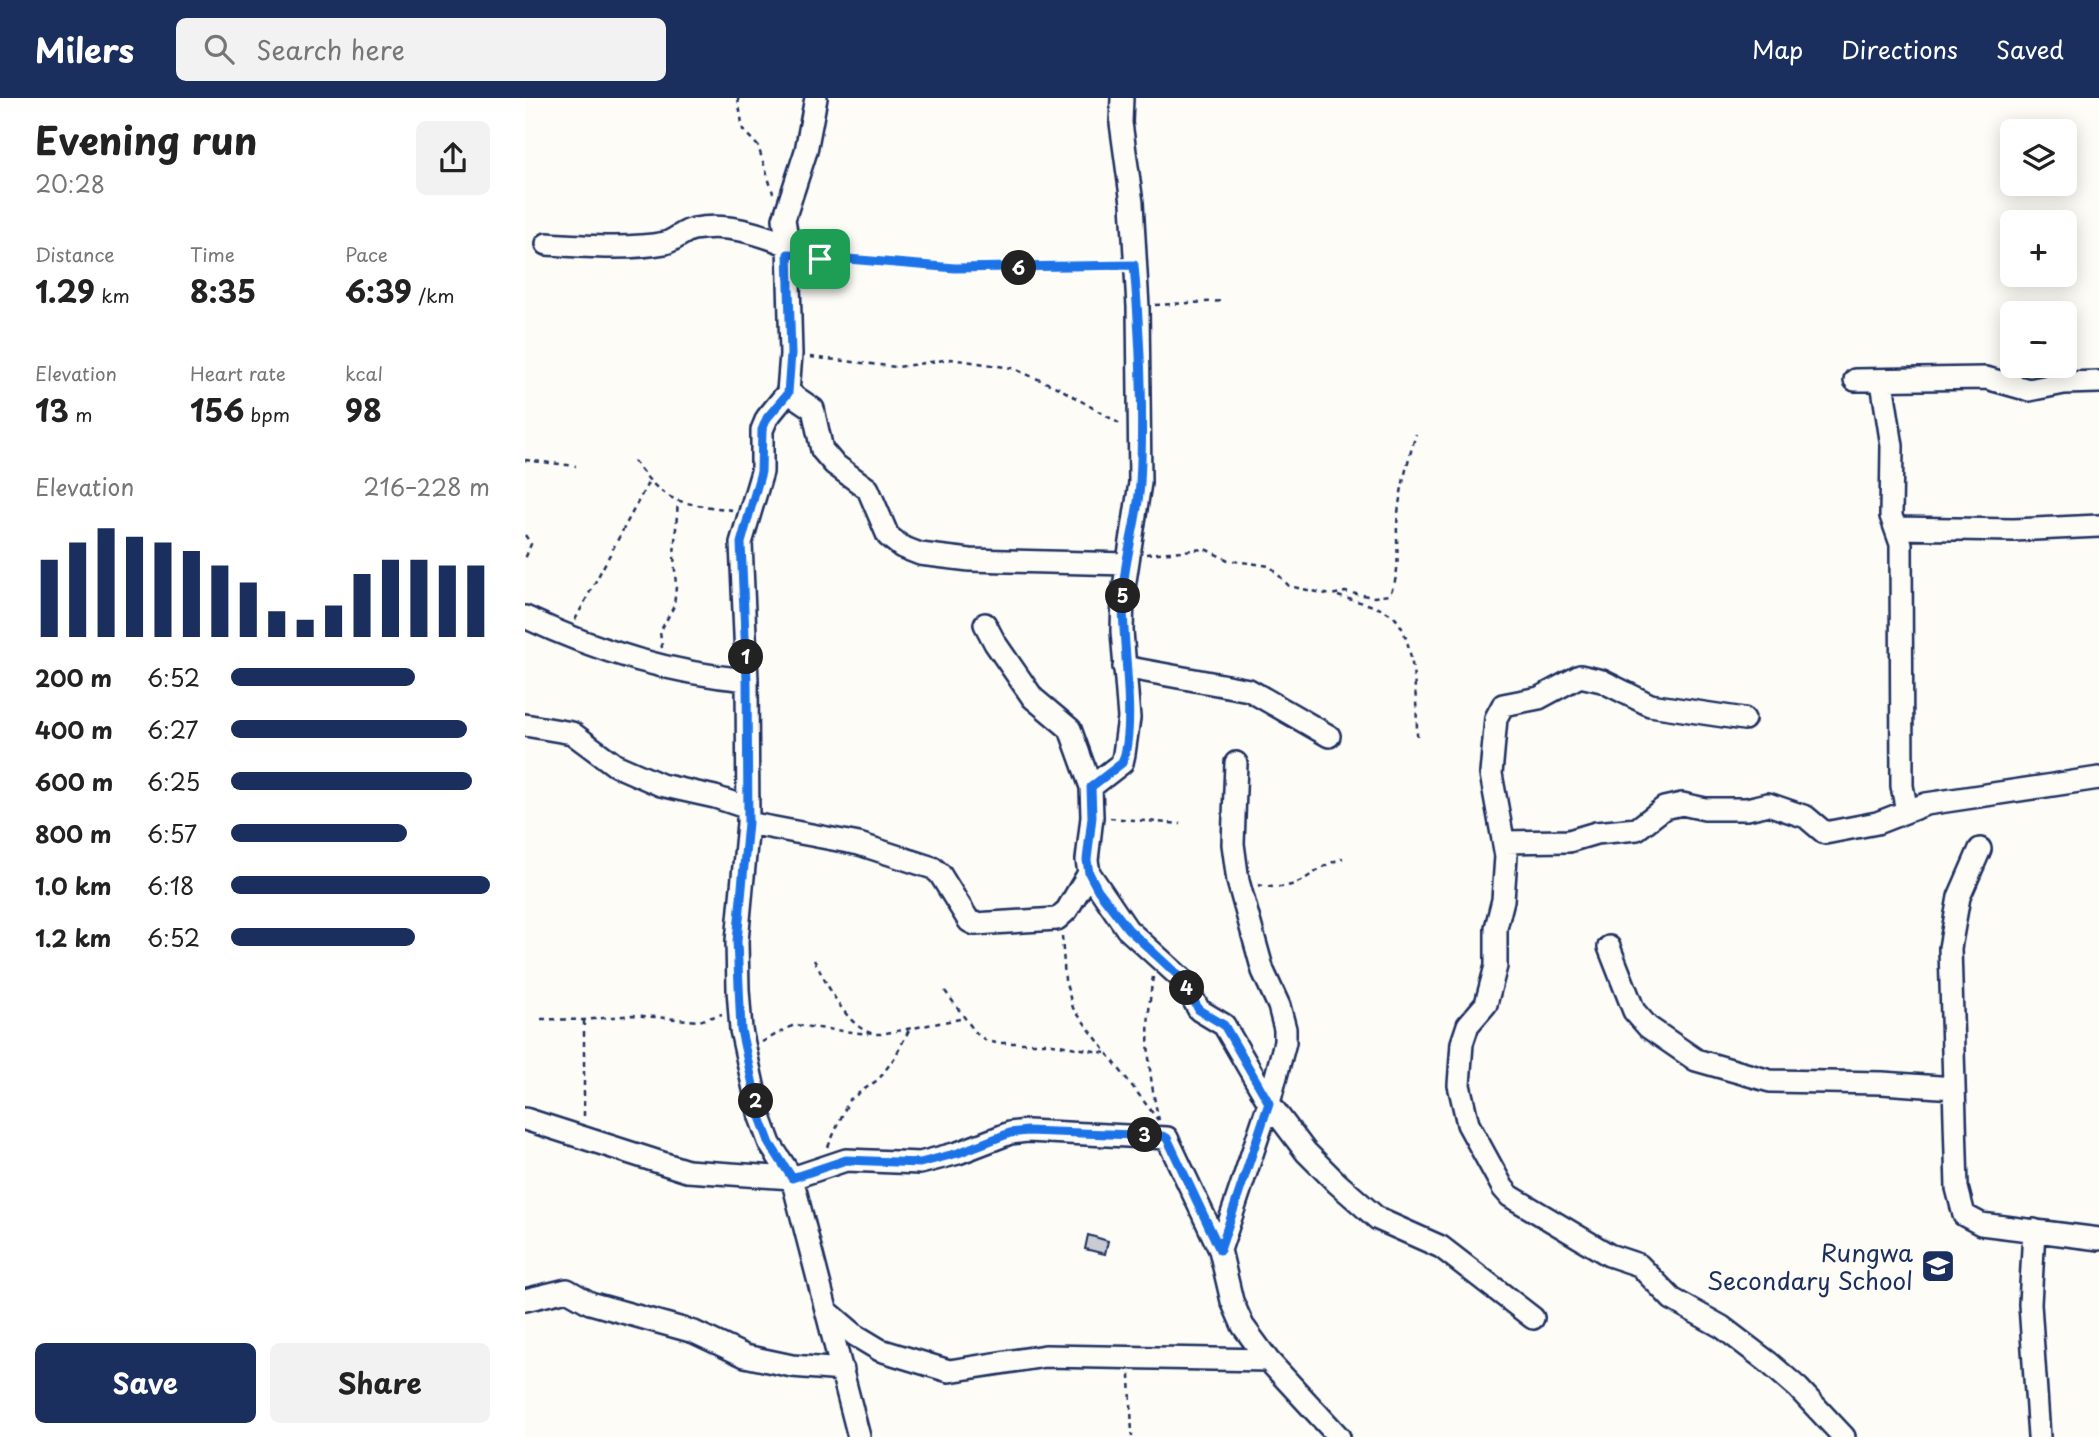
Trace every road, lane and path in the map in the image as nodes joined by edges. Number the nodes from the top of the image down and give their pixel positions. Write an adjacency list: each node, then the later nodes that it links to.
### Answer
1 (738, 98): 4 (path)
2 (815, 98): 4 (street)
3 (1122, 98): 7 (street)
4 (784, 219): 6 (street)
5 (547, 244): 6 (street)
6 (788, 250): 7 (path); 10 (street)
7 (1134, 265): 9 (street)
8 (1224, 301): 9 (path)
9 (1138, 307): 16 (street)
10 (791, 354): 14 (street); 16 (path)
11 (1855, 380): 12 (street)
12 (1882, 382): 13 (street); 24 (street)
13 (2099, 382)
14 (788, 393): 22 (street); 27 (street)
15 (1416, 434): 28 (path)
16 (1139, 438): 27 (street)
17 (525, 460): 19 (path)
18 (634, 461): 20 (path)
19 (576, 466)
20 (649, 481): 21 (path); 31 (path)
21 (678, 501): 22 (path); 33 (path)
22 (749, 513): 34 (street)
23 (2099, 526): 24 (street)
24 (1896, 528): 42 (street)
25 (525, 535): 26 (path)
26 (525, 558)
27 (1128, 559): 28 (path); 32 (street)
28 (1335, 594): 38 (path)
29 (525, 617): 31 (street)
30 (985, 624): 41 (street)
31 (576, 641): 33 (street)
32 (1124, 667): 37 (street); 41 (street)
33 (666, 668): 34 (street)
34 (747, 680): 43 (street)
35 (1744, 719): 46 (street)
36 (525, 725): 43 (street)
37 (1329, 736)
38 (1417, 736)
39 (1237, 763): 50 (street)
40 (2099, 778): 42 (street)
41 (1091, 787): 44 (street)
42 (1907, 811): 46 (street)
43 (748, 816): 51 (street); 56 (street)
44 (1092, 817): 45 (path); 49 (street)
45 (1181, 824)
46 (1505, 842): 83 (street)
47 (1980, 849): 64 (street)
48 (1343, 858): 50 (path)
49 (1089, 873): 51 (street); 53 (street)
50 (1238, 881): 65 (street)
51 (1063, 915): 63 (path)
52 (1609, 947): 64 (street)
53 (1154, 957): 65 (street); 67 (path)
54 (814, 960): 61 (path)
55 (945, 990): 57 (path)
56 (740, 1012): 59 (path); 62 (street)
57 (965, 1018): 60 (path); 63 (path)
58 (541, 1019): 59 (path)
59 (584, 1020): 68 (path)
60 (911, 1026): 61 (path); 69 (path)
61 (871, 1034): 62 (path)
62 (745, 1049): 70 (street)
63 (1106, 1053): 67 (path)
64 (1954, 1088): 71 (street)
65 (1269, 1103): 73 (street); 76 (street)
66 (525, 1119): 68 (street)
67 (1161, 1129): 69 (street); 73 (street)
68 (584, 1137): 70 (street)
69 (817, 1168): 70 (street)
70 (792, 1178): 75 (street)
71 (2034, 1230): 72 (street); 84 (street)
72 (2099, 1239)
73 (1220, 1250): 78 (street)
74 (525, 1300): 79 (street)
75 (828, 1312): 77 (street); 79 (street)
76 (1533, 1318)
77 (1138, 1358): 78 (street); 81 (path)
78 (1268, 1360): 82 (street)
79 (843, 1370): 80 (street)
80 (859, 1437)
81 (1132, 1437)
82 (1339, 1437)
83 (1844, 1437)
84 (2039, 1437)

